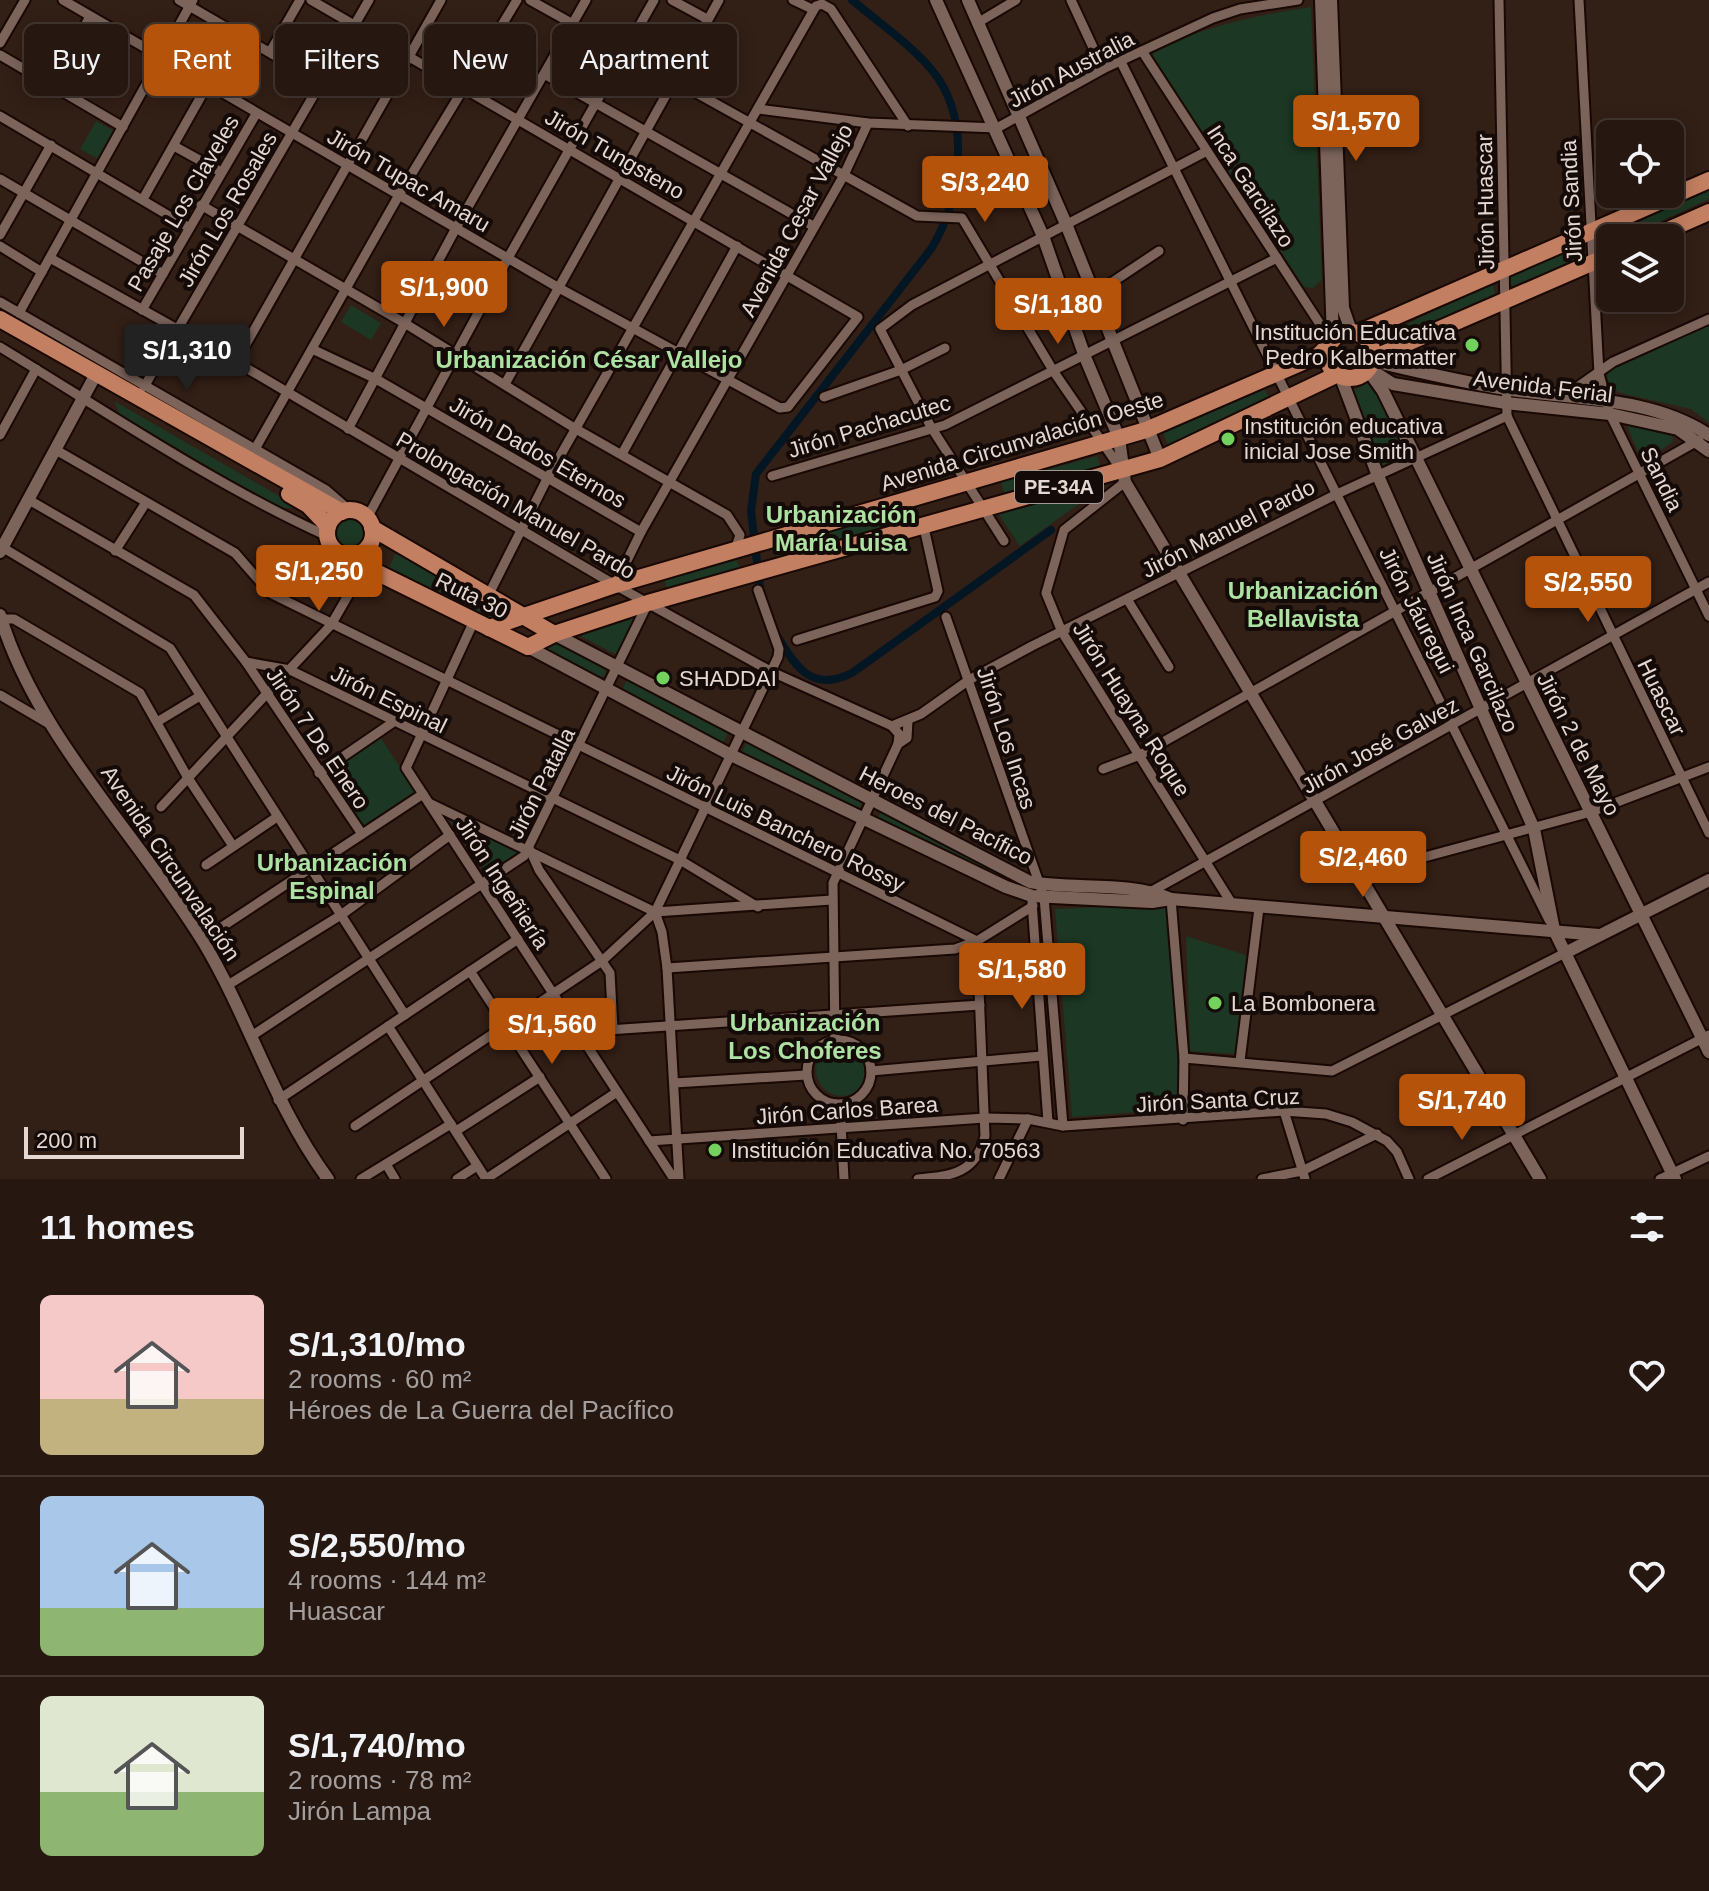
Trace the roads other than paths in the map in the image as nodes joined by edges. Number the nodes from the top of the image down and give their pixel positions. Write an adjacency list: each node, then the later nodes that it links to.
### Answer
1 (13, 0): 24 (street)
2 (63, 0): 27 (street, Jirón Tupac Amaru)
3 (179, 0): 25 (street)
4 (300, 0): 41 (street)
5 (311, 0): 33 (street, Jirón Tungsteno)
6 (369, 0): 34 (street, Jirón Los Rosales)
7 (441, 0): 44 (street)
8 (517, 0): 35 (street)
9 (530, 0): 30 (street)
10 (586, 0): 30 (street)
11 (654, 0): 36 (street)
12 (672, 0): 28 (street)
13 (719, 0): 28 (street)
14 (793, 0): 26 (street)
15 (936, 0): 71 (street)
16 (968, 0): 29 (street)
17 (1016, 0): 29 (street)
18 (1071, 0): 48 (street)
19 (1298, 0): 40 (street, Jirón Australia)
20 (1321, 0): 51 (street)
21 (1331, 0): 51 (street)
22 (1499, 0): 113 (street, Jirón Huascar)
23 (1579, 0): 100 (street, Jirón Sandia)
24 (24, 3): 38 (street)
25 (192, 3): 32 (street); 41 (street)
26 (812, 9): 62 (street); 69 (street)
27 (90, 16): 31 (street); 39 (street, Jirón Tupac Amaru)
28 (707, 19): 37 (street)
29 (979, 22): 65 (street)
30 (573, 23): 49 (street)
31 (86, 24)
32 (180, 24)
33 (353, 24)
34 (356, 24)
35 (503, 24)
36 (640, 24)
37 (704, 24)
38 (0, 43)
39 (144, 47)
40 (1142, 51): 45 (street, Jirón Australia); 77 (street, Inca Garcilazo)
41 (270, 52): 43 (street)
42 (0, 55): 47 (street)
43 (275, 55)
44 (409, 56): 46 (street, Jirón Tungsteno); 78 (street)
45 (1120, 60): 48 (street, Jirón Australia); 79 (street, Jirón Jáuregui)
46 (424, 65)
47 (24, 69)
48 (1103, 69): 65 (street, Jirón Australia)
49 (546, 75): 61 (street); 66 (street)
50 (144, 88): 70 (street)
51 (1329, 88): 132 (street); 134 (street)
52 (69, 96): 70 (street)
53 (201, 96): 75 (street)
54 (227, 96): 63 (street, Jirón Tupac Amaru)
55 (314, 96): 73 (street, Jirón Los Rosales)
56 (462, 96): 88 (street)
57 (479, 96): 66 (street, Jirón Tungsteno)
58 (599, 96): 61 (street)
59 (665, 96): 72 (street)
60 (703, 96): 67 (street)
61 (595, 103): 72 (street); 76 (street)
62 (758, 109): 67 (street); 68 (street, Jirón Australia)
63 (256, 114): 73 (street, Jirón Tupac Amaru); 80 (street, Pasaje Los Claveles)
64 (0, 116): 74 (street)
65 (1021, 116): 71 (street, Jirón Australia); 94 (street)
66 (520, 119): 76 (street, Jirón Tungsteno); 99 (street)
67 (751, 122): 82 (street); 83 (street)
68 (868, 123): 69 (street, Jirón Australia); 83 (street, Avenida Cesar Vallejo)
69 (908, 126): 71 (street, Jirón Australia)
70 (123, 127): 81 (street)
71 (997, 128): 102 (street)
72 (645, 131): 82 (street); 84 (street)
73 (292, 133): 78 (street, Jirón Tupac Amaru); 98 (street, Jirón Los Rosales)
74 (51, 145): 81 (street); 87 (street)
75 (174, 146): 80 (street); 89 (street)
76 (569, 148): 84 (street, Jirón Tungsteno); 107 (street)
77 (1207, 151): 79 (street); 108 (street, Inca Garcilazo)
78 (347, 164): 88 (street, Jirón Tupac Amaru); 109 (street)
79 (1174, 168): 94 (street); 117 (street, Jirón Jáuregui)
80 (221, 172): 90 (street, Pasaje Los Claveles)
81 (97, 173): 89 (street); 93 (street)
82 (722, 175): 92 (street); 96 (street)
83 (844, 175): 96 (street, Avenida Cesar Vallejo); 111 (street)
84 (620, 177): 92 (street, Jirón Tungsteno); 118 (street)
85 (0, 179): 87 (street)
86 (1709, 180): 100 (highway)
87 (24, 193): 93 (street); 101 (street)
88 (399, 195): 99 (street, Jirón Tupac Amaru); 119 (street)
89 (143, 199): 97 (street)
90 (201, 205): 97 (street, Pasaje Los Claveles); 98 (street)
91 (1709, 212): 95 (highway)
92 (696, 222): 104 (street, Jirón Tungsteno); 130 (street)
93 (70, 223): 106 (street); 115 (street)
94 (1066, 224): 102 (street); 120 (street)
95 (1682, 224)
96 (813, 226): 116 (street, Avenida Cesar Vallejo)
97 (188, 227): 115 (street, Pasaje Los Claveles)
98 (238, 228): 109 (street); 131 (street, Jirón Los Rosales)
99 (456, 228): 107 (street, Jirón Tupac Amaru); 128 (street)
100 (1590, 233): 112 (street, Jirón Sandia); 113 (highway)
101 (0, 235)
102 (1043, 236): 111 (street); 140 (street)
103 (0, 246): 114 (street)
104 (737, 246): 116 (street, Jirón Tungsteno); 138 (street)
105 (1159, 251): 120 (street)
106 (50, 258): 114 (street); 123 (street, Prolongación Manuel Pardo)
107 (508, 258): 118 (street, Jirón Tupac Amaru); 139 (street)
108 (1277, 258): 117 (street, Jirón Pachacutec); 134 (street, Inca Garcilazo)
109 (295, 262): 119 (street); 141 (street)
110 (1596, 262): 112 (highway)
111 (990, 263): 144 (street); 145 (street)
112 (1593, 263): 121 (highway); 147 (street, Jirón Sandia)
113 (1505, 269): 121 (street, Jirón Huascar); 132 (highway)
114 (42, 272): 124 (street)
115 (163, 274): 123 (street, Pasaje Los Claveles)
116 (787, 275): 125 (street, Jirón Tungsteno); 151 (street, Avenida Cesar Vallejo)
117 (1231, 282): 133 (street, Jirón Pachacutec); 146 (street, Jirón Jáuregui)
118 (559, 288): 130 (street, Jirón Tupac Amaru); 152 (street)
119 (346, 290): 128 (street); 137 (street)
120 (1093, 295): 133 (street)
121 (1506, 300): 142 (highway); 154 (street, Jirón Huascar)
122 (0, 302): 124 (street)
123 (142, 310): 131 (street, Prolongación Manuel Pardo)
124 (19, 313): 153 (street)
125 (858, 317): 151 (street, Jirón Tupac Amaru)
126 (0, 319): 149 (highway)
127 (1709, 319): 147 (street)
128 (406, 324): 139 (street); 150 (street)
129 (0, 328): 149 (highway)
130 (634, 329): 138 (street, Jirón Tupac Amaru); 166 (street)
131 (176, 330): 141 (street, Prolongación Manuel Pardo); 153 (street, Jirón Los Rosales)
132 (1354, 332): 134 (highway); 142 (highway)
133 (1110, 342): 140 (street, Jirón Pachacutec); 167 (street)
134 (1331, 342): 146 (highway, Avenida Circunvalación Oeste / PE-34A); 148 (highway)
135 (0, 347): 143 (street)
136 (945, 348): 144 (street)
137 (312, 349): 150 (street, Jirón Dados Eternos); 155 (street)
138 (677, 352): 151 (street, Jirón Tupac Amaru); 174 (street)
139 (455, 355): 152 (street); 161 (street)
140 (1085, 357): 145 (street, Jirón Pachacutec); 169 (street)
141 (236, 362): 155 (street, Prolongación Manuel Pardo)
142 (1370, 364): 148 (highway); 154 (street, Avenida Ferial); 162 (street, Avenida Ferial); 177 (street, Jirón 2 de Mayo)
143 (36, 369): 158 (street); 168 (street)
144 (901, 370): 157 (street); 164 (street)
145 (1054, 372): 164 (street, Jirón Pachacutec); 171 (street)
146 (1276, 373): 159 (street, Jirón Jáuregui); 167 (highway, Avenida Circunvalación Oeste / PE-34A)
147 (1599, 374): 156 (street); 160 (street, Jirón Sandia)
148 (1339, 375): 159 (highway, PE-34A); 180 (street, Jirón Inca Garcilazo)
149 (94, 378): 158 (street); 189 (highway); 194 (highway)
150 (376, 379): 161 (street, Jirón Dados Eternos); 165 (street)
151 (728, 380): 184 (street, Avenida Cesar Vallejo)
152 (505, 384): 166 (street)
153 (144, 387): 172 (street)
154 (1507, 390): 156 (street, Avenida Ferial); 162 (street, Jirón Huascar)
155 (286, 392): 165 (street, Prolongación Manuel Pardo); 172 (street)
156 (1566, 395): 160 (street, Avenida Ferial)
157 (824, 397)
158 (83, 398): 173 (street); 194 (street)
159 (1289, 398): 176 (highway, PE-34A); 185 (street, Jirón Jáuregui)
160 (1605, 400): 163 (street, Sandia); 170 (street, Avenida Ferial)
161 (426, 408): 175 (street); 182 (street, Jirón Dados Eternos)
162 (1506, 410): 163 (street, Avenida Ferial); 177 (street, Jirón Manuel Pardo); 190 (street, Huascar)
163 (1610, 414): 170 (street, Avenida Ferial); 178 (street, Sandia)
164 (931, 427): 179 (street, Jirón Pachacutec); 183 (street)
165 (348, 429): 175 (street, Prolongación Manuel Pardo)
166 (576, 429): 174 (street); 182 (street)
167 (1146, 430): 169 (highway, Avenida Circunvalación Oeste / PE-34A); 176 (street)
168 (0, 435)
169 (1119, 438): 171 (highway, Avenida Circunvalación Oeste / PE-34A); 181 (street)
170 (1707, 442): 178 (street)
171 (1100, 444): 181 (street); 183 (highway, Avenida Circunvalación Oeste / PE-34A)
172 (255, 449): 189 (street)
173 (56, 450): 186 (street); 187 (street)
174 (622, 454): 184 (street)
175 (399, 457): 191 (street); 193 (street, Prolongación Manuel Pardo)
176 (1160, 459): 181 (highway, PE-34A)
177 (1414, 459): 180 (street, Jirón Manuel Pardo); 201 (street, Jirón 2 de Mayo)
178 (1639, 474): 190 (street); 205 (street, Sandia)
179 (772, 476)
180 (1378, 476): 185 (street, Jirón Manuel Pardo); 207 (street, Jirón Inca Garcilazo)
181 (1124, 477): 188 (highway, PE-34A); 202 (street); 218 (street, Jirón Huayna Roque)
182 (547, 479): 193 (street); 195 (street, Jirón Dados Eternos)
183 (965, 481): 188 (street); 198 (highway, Avenida Circunvalación Oeste / PE-34A)
184 (669, 483): 195 (street, Avenida Cesar Vallejo); 198 (street)
185 (1337, 494): 202 (street, Jirón Manuel Pardo); 211 (street, Jirón Jáuregui)
186 (29, 500): 197 (street); 199 (street)
187 (145, 504): 199 (street); 217 (street)
188 (981, 506): 192 (highway, PE-34A); 196 (street)
189 (345, 511): 191 (highway); 194 (highway)
190 (1556, 518): 201 (street); 220 (street, Huascar)
191 (370, 523): 200 (highway); 208 (highway, Ruta 30)
192 (923, 523): 210 (highway, PE-34A); 221 (street)
193 (521, 527): 204 (street, Prolongación Manuel Pardo); 208 (street)
194 (328, 531): 200 (highway)
195 (641, 532): 204 (street, Avenida Cesar Vallejo)
196 (1004, 541)
197 (1, 549): 234 (street)
198 (739, 549): 204 (highway, Avenida Circunvalación Oeste / PE-34A)
199 (115, 551): 223 (street)
200 (356, 556): 216 (highway, Ruta 30); 217 (street)
201 (1470, 569): 207 (street); 230 (street, Jirón 2 de Mayo)
202 (1179, 573): 209 (street, Jirón Manuel Pardo); 232 (street)
203 (1709, 582): 205 (street, Jirón José Galvez)
204 (615, 585): 210 (street, Prolongación Manuel Pardo); 212 (highway, Avenida Circunvalación Oeste / PE-34A)
205 (1697, 589): 213 (street, Sandia); 220 (street, Jirón José Galvez)
206 (758, 590): 227 (street)
207 (1429, 593): 211 (street); 236 (street, Jirón Inca Garcilazo)
208 (489, 594): 212 (highway, Ruta 30)
209 (1127, 599): 218 (street, Jirón Manuel Pardo); 224 (street)
210 (648, 603): 219 (highway, PE-34A); 225 (street, Jirón Patalla); 227 (street, Prolongación Manuel Pardo)
211 (1395, 612): 232 (street); 240 (street, Jirón Jáuregui)
212 (522, 614): 216 (highway, Avenida Circunvalación Oeste / PE-34A); 219 (highway, Heroes del Pacífico)
213 (1709, 616)
214 (0, 617): 238 (street); 241 (street, Avenida Circunvalación)
215 (946, 617): 229 (street, Jirón Los Incas)
216 (482, 624): 222 (highway, Ruta 30); 228 (street)
217 (331, 625): 226 (street); 228 (street, Jirón Luis Banchero Rossy)
218 (1062, 632): 229 (street, Jirón Manuel Pardo); 249 (street, Jirón Huayna Roque)
219 (554, 634): 222 (highway, PE-34A); 225 (street, Heroes del Pacífico)
220 (1612, 637): 230 (street, Jirón José Galvez); 253 (street, Huascar)
221 (797, 640)
222 (528, 647): 231 (street, Heroes del Pacífico)
223 (246, 662): 226 (street, Jirón Espinal); 235 (street, Jirón 7 De Enero)
224 (1169, 667)
225 (619, 669): 231 (street, Jirón Patalla); 243 (street, Heroes del Pacífico)
226 (290, 670): 235 (street); 239 (street, Jirón Espinal)
227 (772, 672): 242 (street, Prolongación Manuel Pardo); 243 (street)
228 (447, 680): 244 (street); 247 (street, Jirón Luis Banchero Rossy)
229 (969, 680): 237 (street); 280 (street, Jirón Los Incas)
230 (1526, 684): 236 (street, Jirón José Galvez); 262 (street, Jirón 2 de Mayo)
231 (609, 689): 247 (street, Jirón Patalla); 248 (street, Heroes del Pacífico)
232 (1248, 691): 249 (street); 257 (street)
233 (0, 695): 241 (street)
234 (200, 696): 238 (street); 245 (street)
235 (266, 696): 245 (street); 252 (street, Jirón 7 De Enero)
236 (1481, 709): 240 (street, Jirón José Galvez); 265 (street, Jirón Inca Garcilazo)
237 (908, 720): 242 (street); 246 (street)
238 (157, 722): 254 (street)
239 (392, 723): 244 (street, Jirón Espinal); 252 (street)
240 (1452, 725): 257 (street, Jirón José Galvez); 269 (street, Jirón Jáuregui)
241 (54, 726): 294 (street, Avenida Circunvalación)
242 (892, 726): 246 (street)
243 (743, 734): 248 (street); 259 (street, Heroes del Pacífico)
244 (421, 736): 255 (street, Jirón Ingeñiería); 256 (street, Jirón Espinal)
245 (226, 740): 254 (street); 263 (street)
246 (898, 744): 259 (street)
247 (579, 747): 256 (street, Jirón Patalla); 261 (street, Jirón Luis Banchero Rossy)
248 (731, 755): 261 (street); 264 (street, Heroes del Pacífico)
249 (1140, 755): 251 (street); 273 (street, Jirón Huayna Roque)
250 (1709, 767): 253 (street)
251 (1103, 769)
252 (319, 773): 267 (street, Jirón 7 De Enero)
253 (1682, 777): 262 (street); 266 (street, Huascar)
254 (188, 778): 260 (street); 270 (street)
255 (423, 794): 258 (street, Jirón Ingeñiería); 267 (street)
256 (554, 798): 271 (street, Jirón Patalla); 272 (street, Jirón Espinal)
257 (1314, 802): 273 (street, Jirón José Galvez); 277 (street)
258 (429, 803): 268 (street, Jirón Ingeñiería); 271 (street)
259 (873, 803): 264 (street); 280 (street, Heroes del Pacífico)
260 (161, 807)
261 (704, 809): 272 (street); 276 (street, Jirón Luis Banchero Rossy)
262 (1591, 812): 265 (street); 288 (street, Jirón 2 de Mayo)
263 (277, 817): 270 (street); 275 (street)
264 (865, 817): 276 (street); 280 (street, Heroes del Pacífico)
265 (1534, 829): 269 (street); 291 (street, Jirón Inca Garcilazo)
266 (1709, 833)
267 (362, 834): 275 (street)
268 (450, 835): 279 (street, Jirón Ingeñiería); 289 (street)
269 (1507, 837): 277 (street); 291 (street, Jirón Jáuregui)
270 (233, 846): 274 (street)
271 (530, 850): 279 (street, Jirón Patalla); 287 (street); 299 (street)
272 (680, 860): 285 (street, Jirón Espinal); 287 (street)
273 (1206, 862): 281 (street, Jirón José Galvez); 284 (street, Jirón Huayna Roque)
274 (206, 865)
275 (311, 868): 289 (street); 294 (street)
276 (836, 873): 283 (street); 295 (street, Jirón Luis Banchero Rossy)
277 (1358, 875): 290 (street)
278 (1709, 880): 288 (street)
279 (483, 885): 293 (street, Jirón Ingeñiería); 298 (street, Jirón Patalla)
280 (1035, 889): 281 (street, Heroes del Pacífico); 282 (street, Heroes del Pacífico); 295 (street); 317 (street); 337 (street)
281 (1152, 891): 282 (street, Heroes del Pacífico)
282 (1171, 899): 284 (street); 318 (street)
283 (832, 900): 285 (street); 297 (street)
284 (1232, 904): 286 (street)
285 (758, 907): 287 (street)
286 (1259, 908): 290 (street); 320 (street)
287 (655, 912): 299 (street); 300 (street)
288 (1642, 913): 292 (street); 313 (street, Jirón 2 de Mayo)
289 (341, 915): 298 (street); 302 (street)
290 (1382, 919): 291 (street); 307 (street)
291 (1554, 930): 292 (street); 296 (street, Jirón Jáuregui)
292 (1599, 935): 296 (street)
293 (518, 939): 301 (street); 303 (street, Jirón Ingeñiería)
294 (202, 940): 302 (street, Avenida Circunvalación)
295 (977, 941): 297 (street); 304 (street)
296 (1565, 953): 307 (street); 324 (street, Jirón Jáuregui)
297 (835, 957): 300 (street); 305 (street)
298 (370, 960): 306 (street); 314 (street, Jirón Patalla)
299 (602, 961): 303 (street); 311 (street)
300 (667, 968): 308 (street)
301 (470, 971): 306 (street); 310 (street)
302 (228, 985): 314 (street, Avenida Circunvalación)
303 (554, 994): 310 (street); 312 (street, Jirón Ingeñiería)
304 (980, 1005): 305 (street); 319 (street)
305 (836, 1014): 308 (street); 315 (street)
306 (405, 1015): 309 (street)
307 (1442, 1017): 320 (street); 341 (street)
308 (671, 1025): 311 (street); 326 (street)
309 (388, 1026): 325 (street); 328 (street)
310 (507, 1027): 323 (street); 325 (street)
311 (613, 1029): 312 (street)
312 (578, 1032): 327 (street, Jirón Ingeñiería)
313 (1706, 1036): 316 (street, Jirón 2 de Mayo); 324 (street)
314 (250, 1037): 328 (street, Avenida Circunvalación)
315 (835, 1040): 321 (street); 322 (street)
316 (1709, 1052)
317 (1041, 1056): 319 (street); 334 (street)
318 (1184, 1058): 320 (street); 333 (street)
319 (984, 1061): 321 (street); 331 (street)
320 (1240, 1061)
321 (871, 1071): 329 (street)
322 (806, 1075): 326 (street); 329 (street)
323 (540, 1077): 335 (street); 338 (street)
324 (1624, 1077): 341 (street); 348 (street, Jirón Jáuregui)
325 (424, 1081): 336 (street); 338 (street)
326 (674, 1083): 342 (street)
327 (617, 1092): 335 (street); 343 (street, Jirón Ingeñiería)
328 (278, 1100): 349 (street, Avenida Circunvalación)
329 (840, 1105): 339 (street)
330 (1284, 1111): 333 (street, Jirón Santa Cruz); 340 (street, Jirón Santa Cruz); 347 (street)
331 (985, 1118): 332 (street, Jirón Carlos Barea); 339 (street, Jirón Carlos Barea); 357 (street)
332 (1028, 1119): 334 (street, Jirón Carlos Barea); 358 (street)
333 (1183, 1120): 337 (street, Jirón Santa Cruz)
334 (1048, 1122): 337 (street, Jirón Santa Cruz)
335 (570, 1123): 353 (street); 354 (street)
336 (355, 1126)
337 (1063, 1126)
338 (454, 1128): 345 (street); 346 (street)
339 (841, 1128): 342 (street, Jirón Carlos Barea); 356 (street)
340 (1377, 1134): 347 (street); 361 (street, Jirón Santa Cruz)
341 (1512, 1134): 362 (street); 363 (street)
342 (677, 1140): 343 (street, Jirón Carlos Barea); 355 (street)
343 (649, 1141): 355 (street, Jirón Ingeñiería)
344 (1709, 1156): 348 (street)
345 (386, 1164): 350 (street); 351 (street)
346 (477, 1166): 352 (street); 353 (street)
347 (1303, 1175): 359 (street); 360 (street)
348 (1674, 1176): 364 (street)
349 (328, 1179)
350 (361, 1179)
351 (395, 1179)
352 (457, 1179)
353 (486, 1179)
354 (606, 1179)
355 (676, 1179)
356 (844, 1179)
357 (918, 1179)
358 (999, 1179)
359 (1262, 1179)
360 (1286, 1179)
361 (1409, 1179)
362 (1428, 1179)
363 (1540, 1179)
364 (1660, 1179)

